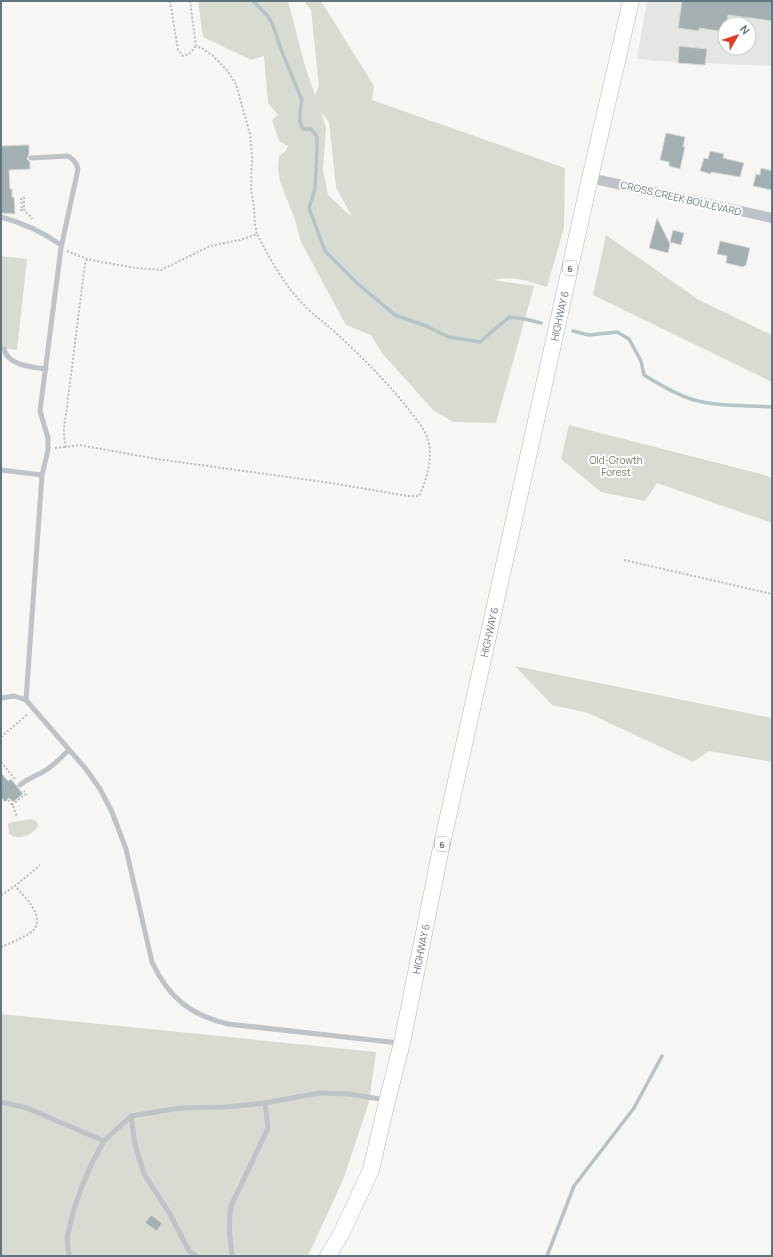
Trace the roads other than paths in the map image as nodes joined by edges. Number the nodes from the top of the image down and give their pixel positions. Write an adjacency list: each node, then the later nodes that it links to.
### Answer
1 (631, 1): 3 (main road, HIGHWAY 6 / 6)
2 (31, 158): 6 (lane)
3 (590, 178): 5 (street, CROSS CREEK BOULEVARD); 15 (main road, HIGHWAY 6 / 6)
4 (1, 217): 6 (lane)
5 (772, 218)
6 (61, 246): 8 (lane)
7 (4, 349): 8 (lane)
8 (46, 369): 10 (lane)
9 (1, 470): 10 (lane)
10 (42, 475): 12 (lane)
11 (1, 698): 12 (lane)
12 (26, 700): 13 (lane)
13 (69, 750): 14 (lane); 15 (lane)
14 (18, 783)
15 (402, 1044): 16 (main road, HIGHWAY 6 / 6)
16 (387, 1101): 18 (lane); 24 (main road, HIGHWAY 6 / 6)
17 (1, 1102): 20 (lane)
18 (265, 1103): 19 (lane); 23 (lane)
19 (131, 1116): 20 (lane); 22 (lane)
20 (104, 1142): 21 (lane)
21 (70, 1256)
22 (196, 1256)
23 (232, 1256)
24 (328, 1256)

